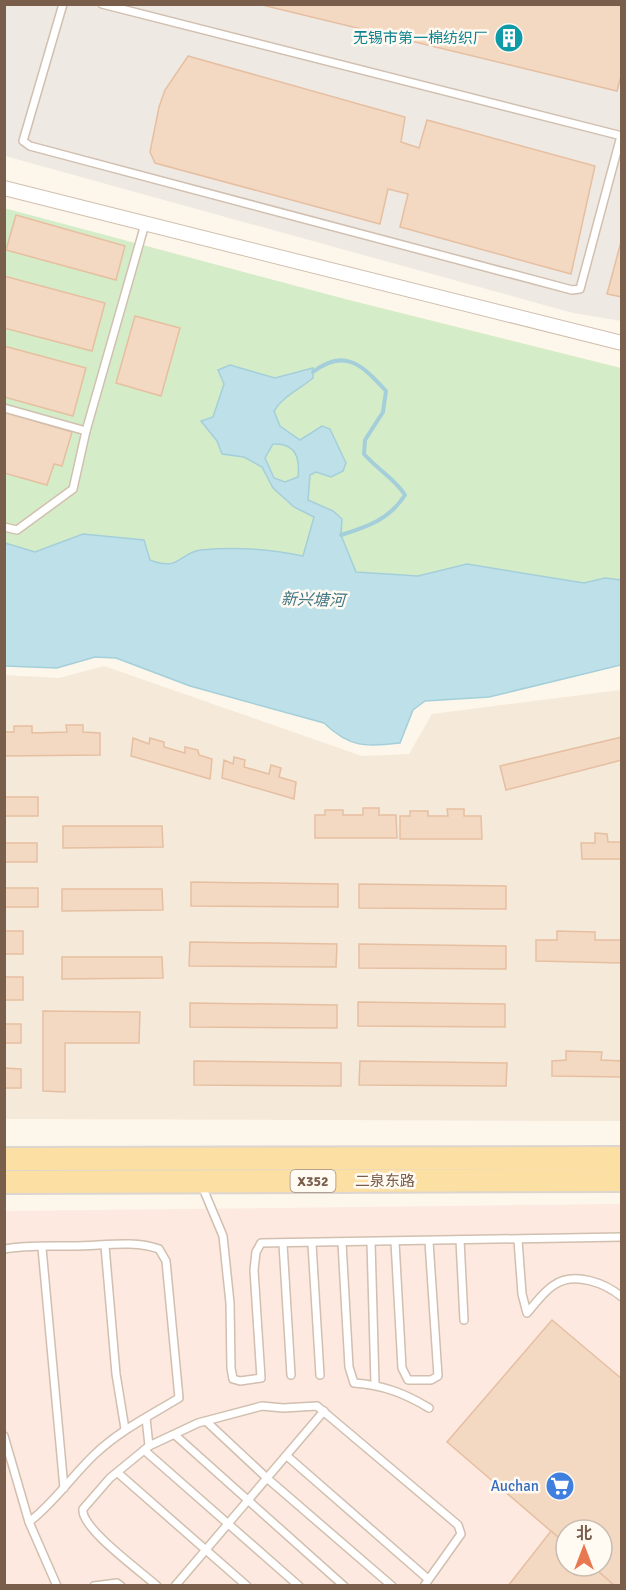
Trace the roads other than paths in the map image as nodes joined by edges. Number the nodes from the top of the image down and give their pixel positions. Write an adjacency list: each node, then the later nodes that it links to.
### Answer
1 (63, 4): 3 (lane)
2 (102, 4): 3 (lane)
3 (621, 136)
4 (4, 188): 5 (street)
5 (145, 224): 6 (street); 8 (lane)
6 (621, 343)
7 (4, 408): 8 (lane)
8 (86, 431): 9 (lane)
9 (4, 527)
10 (621, 1158): 11 (main road, 二泉东路 / X352)
11 (4, 1159)
12 (621, 1180): 13 (main road, 二泉东路 / X352)
13 (200, 1181): 14 (main road, 二泉东路 / X352); 22 (lane)
14 (4, 1182)
15 (621, 1237): 17 (lane)
16 (460, 1240): 17 (lane); 20 (lane); 28 (lane)
17 (518, 1240): 27 (lane)
18 (371, 1242): 19 (lane); 21 (lane); 31 (lane)
19 (395, 1242): 20 (lane); 20 (lane)
20 (429, 1242)
21 (342, 1243): 23 (lane); 31 (lane)
22 (283, 1244): 23 (lane); 29 (lane)
23 (312, 1244): 30 (lane)
24 (105, 1246): 25 (lane); 34 (lane); 36 (lane)
25 (42, 1248): 26 (lane); 43 (lane)
26 (4, 1249)
27 (621, 1297)
28 (464, 1320)
29 (291, 1375)
30 (320, 1375)
31 (375, 1384): 32 (lane)
32 (429, 1408)
33 (324, 1411): 35 (lane); 40 (lane); 48 (lane)
34 (146, 1418): 36 (lane); 39 (lane)
35 (207, 1422): 38 (lane); 42 (lane)
36 (125, 1429): 43 (lane)
37 (4, 1436): 45 (lane)
38 (175, 1436): 39 (lane); 44 (lane)
39 (147, 1448): 41 (lane); 46 (lane)
40 (287, 1456): 42 (lane); 48 (lane)
41 (118, 1473): 47 (lane); 52 (lane)
42 (268, 1479): 44 (lane); 57 (lane)
43 (64, 1488): 45 (lane)
44 (247, 1501): 46 (lane); 56 (lane)
45 (29, 1522): 49 (lane)
46 (228, 1523): 47 (lane); 55 (lane)
47 (205, 1549): 53 (lane); 54 (lane)
48 (426, 1582)
49 (57, 1586)
50 (94, 1586): 51 (lane)
51 (120, 1586)
52 (157, 1586)
53 (175, 1586)
54 (247, 1586)
55 (299, 1586)
56 (344, 1586)
57 (392, 1586)

